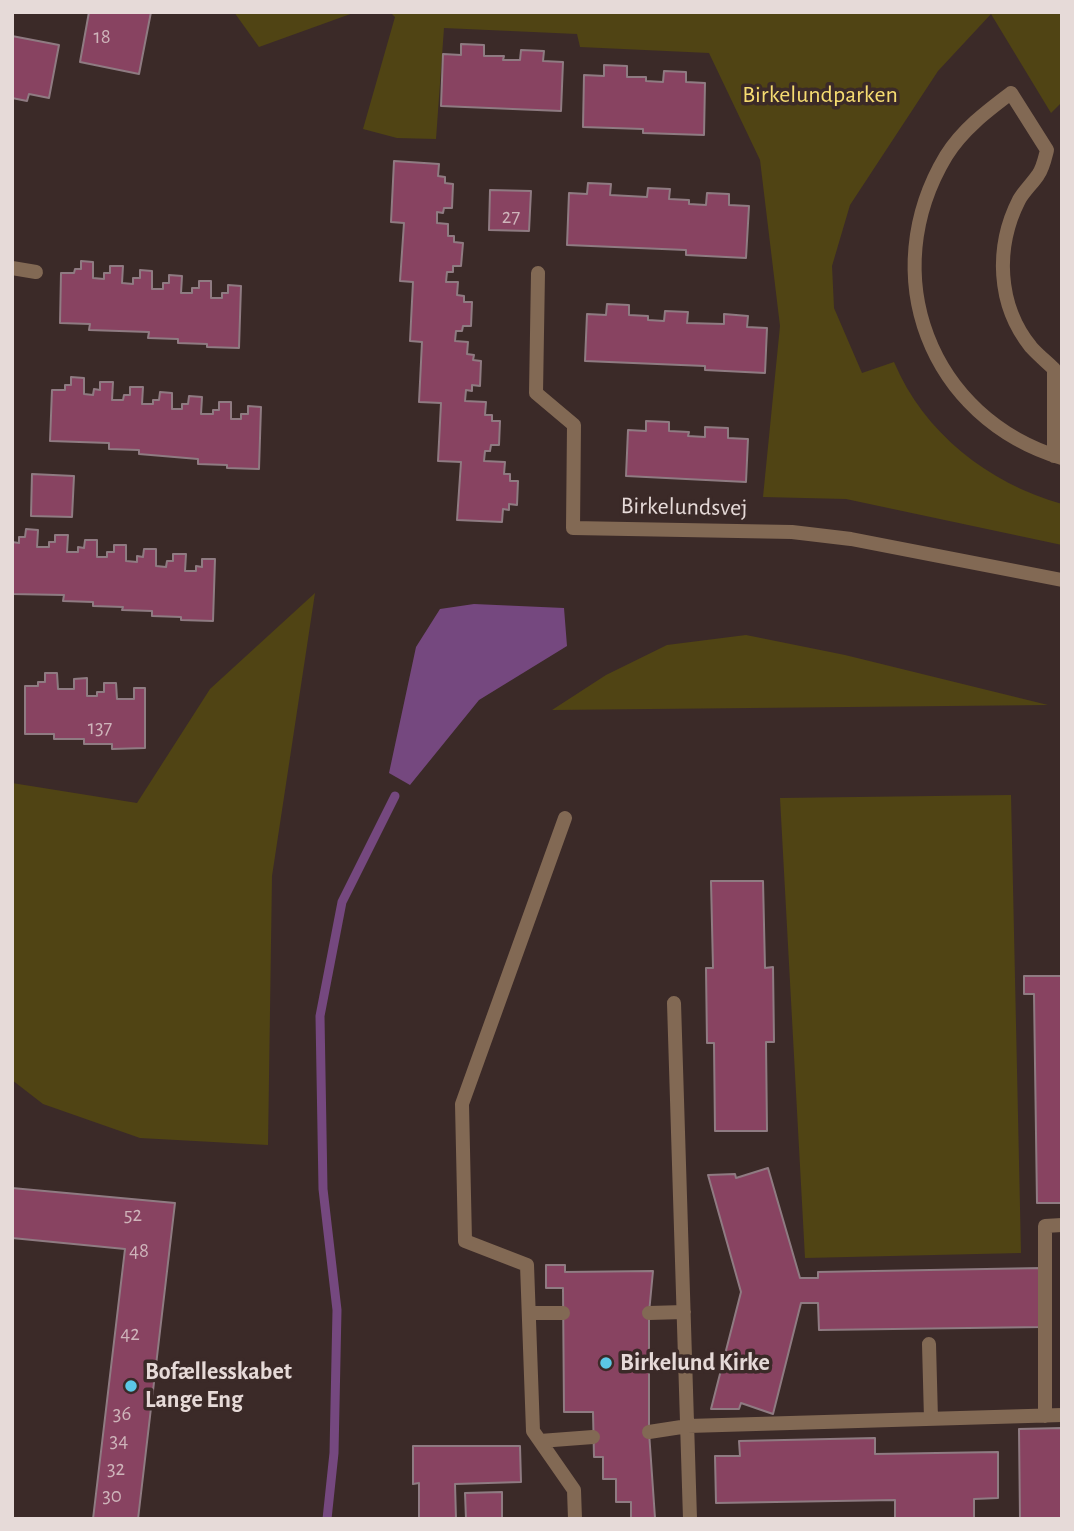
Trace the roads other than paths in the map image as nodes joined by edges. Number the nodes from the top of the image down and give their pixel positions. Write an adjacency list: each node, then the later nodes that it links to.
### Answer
1 (12, 268): 2 (street)
2 (36, 272)
3 (538, 273): 5 (street, Birkelundsvej)
4 (1058, 457): 4 (street)
5 (1062, 580)
6 (565, 818): 10 (street)
7 (674, 1003): 9 (street)
8 (1062, 1225): 15 (street)
9 (684, 1312): 12 (street); 17 (street)
10 (529, 1314): 11 (street); 20 (street)
11 (563, 1314)
12 (649, 1314)
13 (929, 1344): 16 (street)
14 (1062, 1415): 15 (street)
15 (1045, 1416): 16 (street)
16 (931, 1419): 17 (street)
17 (688, 1426): 18 (street); 22 (street)
18 (649, 1432)
19 (593, 1437): 20 (street)
20 (540, 1441): 21 (street)
21 (575, 1519)
22 (690, 1519)

